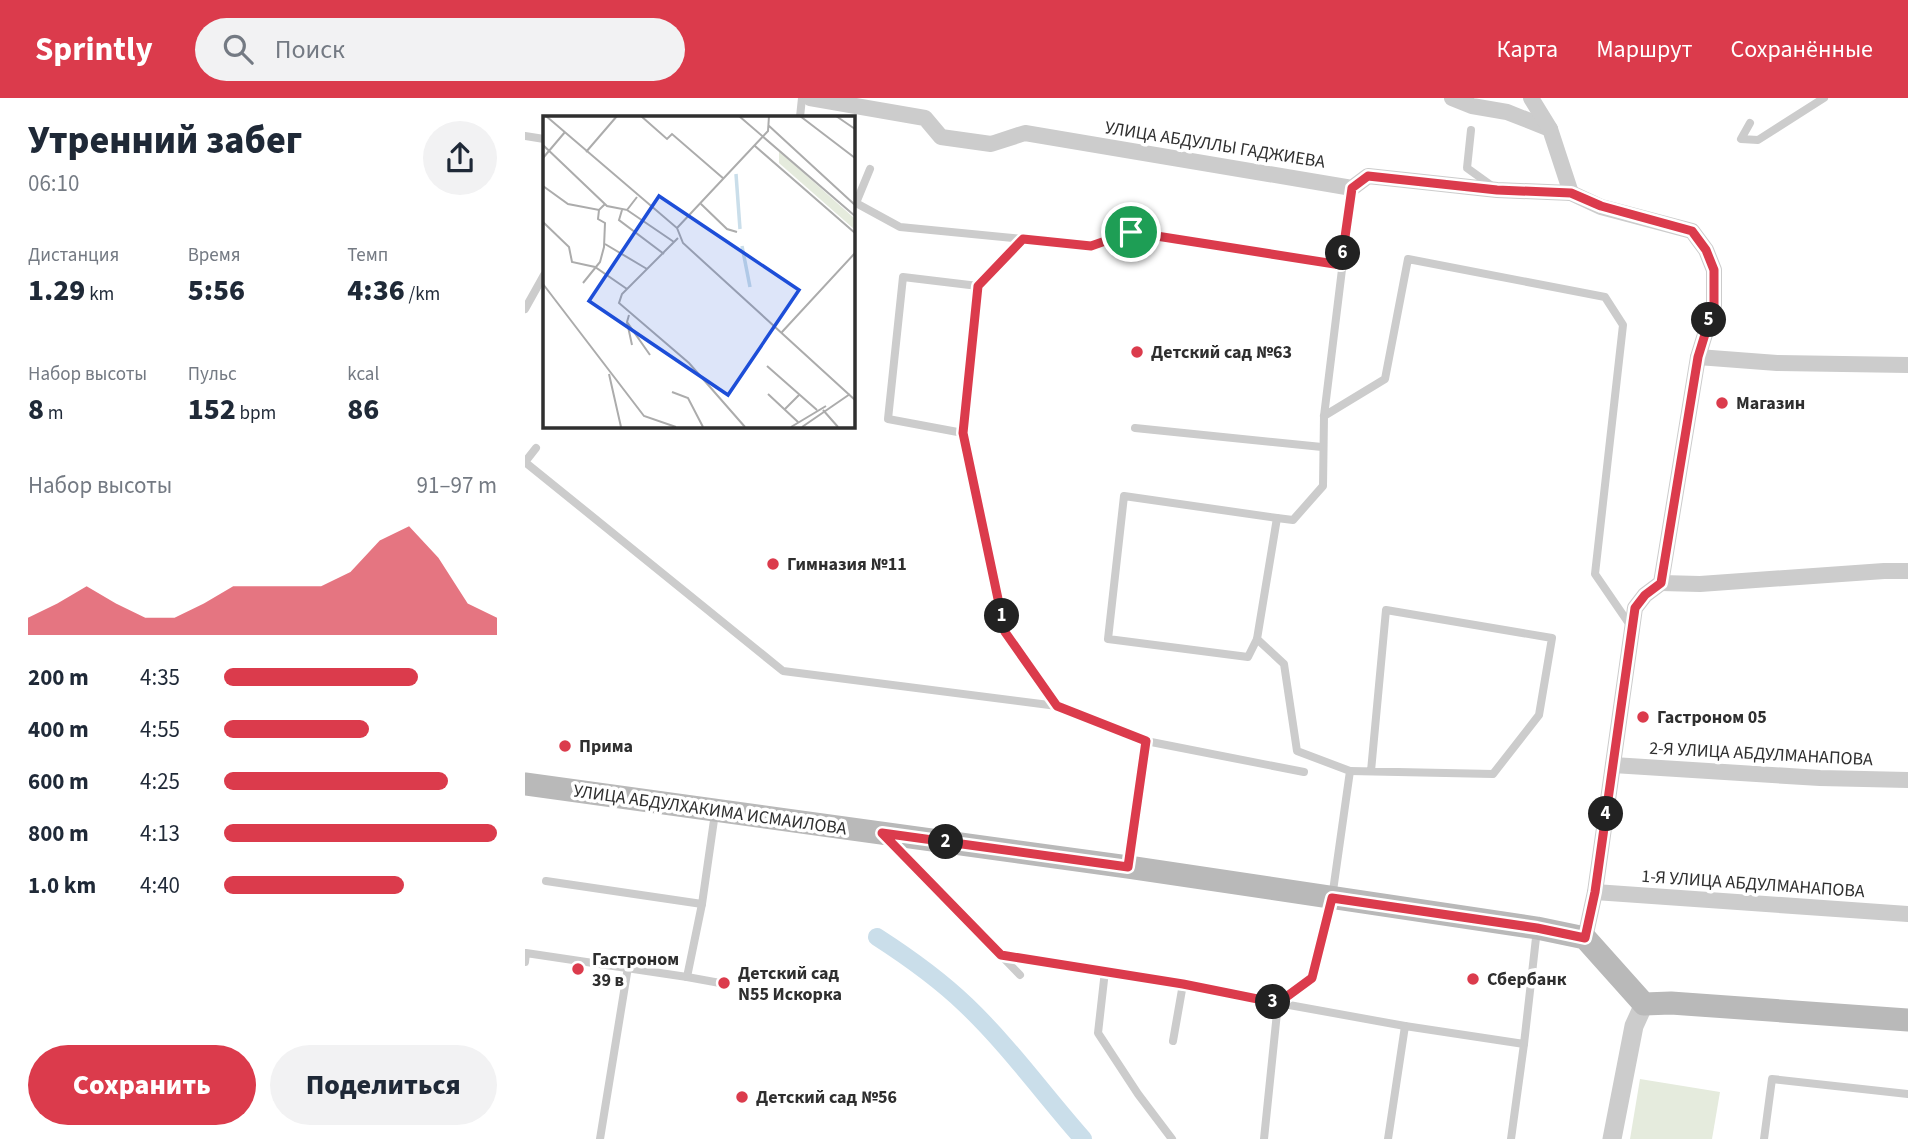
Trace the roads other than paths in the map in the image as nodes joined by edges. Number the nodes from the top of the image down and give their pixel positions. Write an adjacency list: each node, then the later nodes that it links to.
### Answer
1 (802, 98): 6 (lane)
2 (810, 98): 13 (street, УЛИЦА АБДУЛЛЫ ГАДЖИЕВА)
3 (1452, 98): 8 (street)
4 (1531, 98): 8 (street)
5 (1824, 98): 7 (lane)
6 (800, 116)
7 (1750, 124)
8 (1551, 130): 15 (street)
9 (1471, 131): 14 (lane)
10 (525, 136): 11 (lane)
11 (543, 138)
12 (870, 169): 16 (lane)
13 (1352, 188): 14 (street, УЛИЦА АБДУЛЛЫ ГАДЖИЕВА); 18 (lane)
14 (1497, 190): 15 (street, УЛИЦА АБДУЛЛЫ ГАДЖИЕВА)
15 (1571, 193): 22 (street, УЛИЦА АБДУЛЛЫ ГАДЖИЕВА)
16 (854, 203): 17 (lane)
17 (1023, 239): 18 (lane); 20 (lane)
18 (1341, 265): 24 (lane)
19 (543, 277): 21 (lane)
20 (978, 286): 26 (lane); 26 (lane)
21 (525, 309)
22 (1698, 357): 23 (street); 32 (street, УЛИЦА АБДУЛЛЫ ГАДЖИЕВА)
23 (1908, 365)
24 (1324, 416): 27 (lane); 33 (lane)
25 (1135, 428): 27 (lane)
26 (963, 433): 35 (lane)
27 (1322, 447): 30 (lane)
28 (536, 448): 29 (lane)
29 (525, 462): 35 (lane)
30 (1277, 518): 34 (lane); 34 (lane)
31 (1908, 571): 32 (street)
32 (1661, 583): 33 (street)
33 (1632, 627): 37 (street)
34 (1257, 639): 38 (lane)
35 (1057, 706): 36 (lane)
36 (1146, 741): 40 (lane); 45 (lane)
37 (1613, 765): 41 (street, 2-Я УЛИЦА АБДУЛМАНАПОВА); 47 (street)
38 (1350, 771): 39 (lane); 48 (lane)
39 (1371, 771): 39 (lane)
40 (1304, 772)
41 (1908, 780)
42 (525, 784): 43 (main road, УЛИЦА АБДУЛХАКИМА ИСМАИЛОВА)
43 (716, 811): 44 (main road, УЛИЦА АБДУЛХАКИМА ИСМАИЛОВА); 49 (lane)
44 (882, 833): 45 (main road, УЛИЦА АБДУЛХАКИМА ИСМАИЛОВА); 53 (lane)
45 (1128, 867): 48 (main road, УЛИЦА АБДУЛХАКИМА ИСМАИЛОВА)
46 (546, 881): 49 (lane)
47 (1595, 892): 50 (street, 1-Я УЛИЦА АБДУЛМАНАПОВА); 52 (street)
48 (1332, 898): 51 (main road, УЛИЦА АБДУЛХАКИМА ИСМАИЛОВА); 61 (lane)
49 (702, 904): 58 (lane)
50 (1908, 914)
51 (1537, 928): 52 (main road, УЛИЦА АБДУЛХАКИМА ИСМАИЛОВА); 66 (lane)
52 (1585, 938): 62 (main road)
53 (1001, 955): 56 (lane); 57 (lane)
54 (525, 956): 55 (lane)
55 (628, 967): 58 (lane); 68 (lane)
56 (1105, 971): 60 (lane); 69 (lane)
57 (1020, 975)
58 (687, 977): 59 (lane)
59 (720, 983)
60 (1183, 984): 61 (lane); 65 (lane)
61 (1278, 1003): 64 (lane); 70 (lane)
62 (1644, 1004): 63 (main road); 73 (street)
63 (1908, 1020)
64 (1405, 1026): 66 (lane); 71 (lane)
65 (1173, 1041)
66 (1524, 1044): 72 (lane)
67 (1908, 1094): 74 (lane)
68 (600, 1139)
69 (1172, 1139)
70 (1264, 1139)
71 (1388, 1139)
72 (1511, 1139)
73 (1612, 1139)
74 (1764, 1139)

